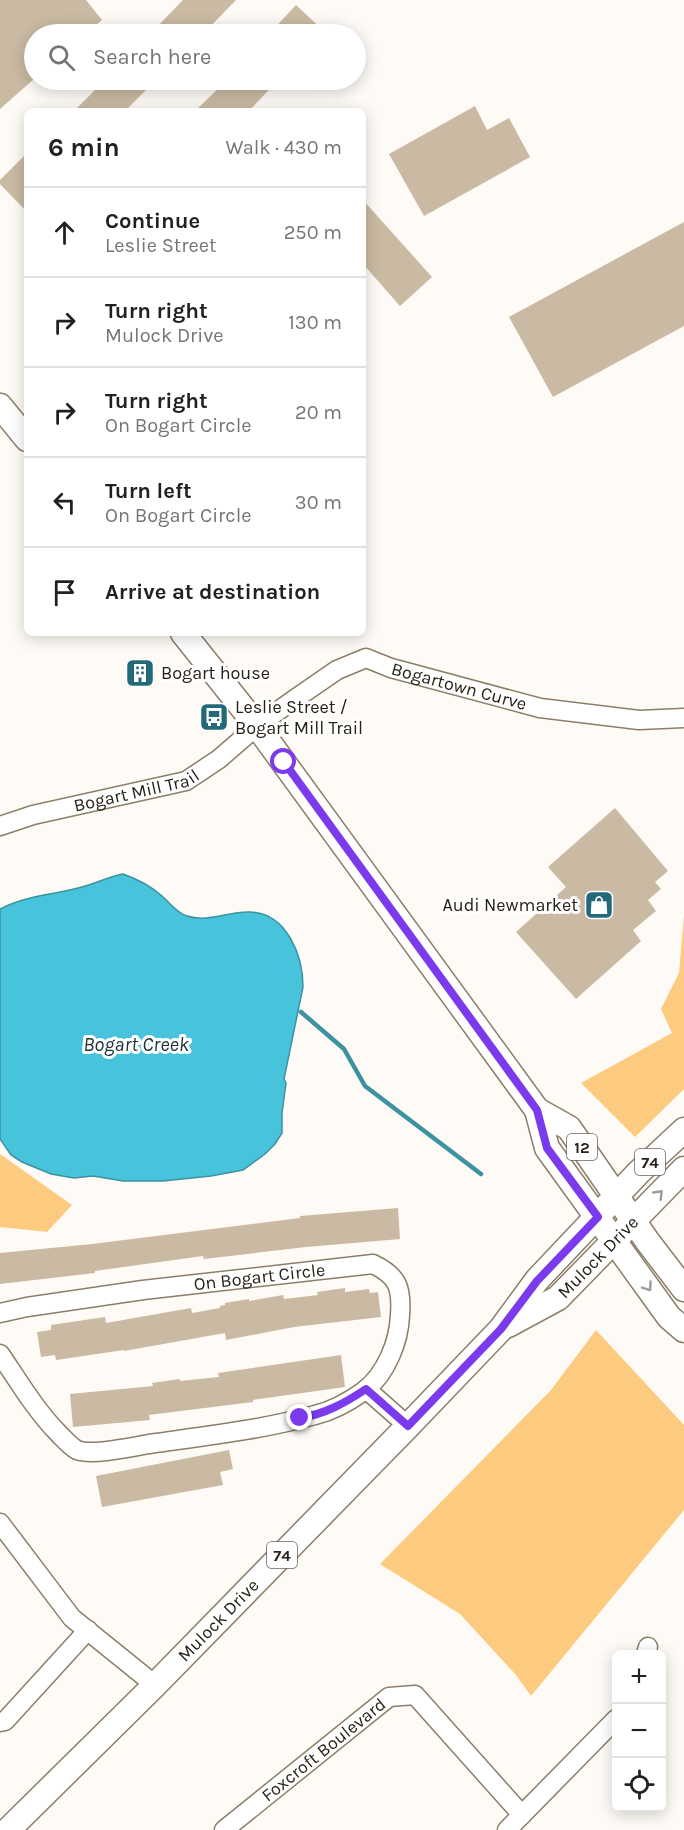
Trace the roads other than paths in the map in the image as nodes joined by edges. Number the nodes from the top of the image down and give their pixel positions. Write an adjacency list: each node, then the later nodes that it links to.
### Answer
1 (0, 406): 2 (main road)
2 (24, 435)
3 (185, 636): 5 (main road, 12)
4 (684, 718): 5 (street, Bogartown Curve)
5 (257, 726): 6 (street, Bogart Mill Trail); 7 (main road, 12)
6 (0, 826)
7 (537, 1110): 10 (main road, 12); 11 (main road, 12)
8 (684, 1130): 10 (main road, Mulock Drive / 74)
9 (684, 1169): 12 (main road, Mulock Drive / 74, one-way to 9)
10 (618, 1196): 11 (main road, Mulock Drive / 74); 12 (main road, 12)
11 (598, 1217): 13 (main road, 12); 16 (main road, Mulock Drive / 74)
12 (634, 1220): 13 (main road, Mulock Drive / 74); 14 (main road, 12)
13 (614, 1241): 16 (main road, Mulock Drive / 74); 17 (main road, 12, one-way to 17)
14 (684, 1289)
15 (0, 1313): 19 (street, On Bogart Circle)
16 (501, 1329): 20 (main road, Mulock Drive / 74)
17 (684, 1330)
18 (0, 1354): 19 (street, On Bogart Circle)
19 (366, 1389): 20 (street)
20 (408, 1426): 23 (main road, Mulock Drive / 74)
21 (0, 1522): 22 (street)
22 (88, 1630): 23 (street); 24 (street)
23 (155, 1685): 27 (main road, Mulock Drive / 74)
24 (0, 1722)
25 (612, 1723): 26 (street)
26 (522, 1815): 28 (street, Foxcroft Boulevard); 29 (street)
27 (8, 1830)
28 (224, 1830)
29 (507, 1830)

